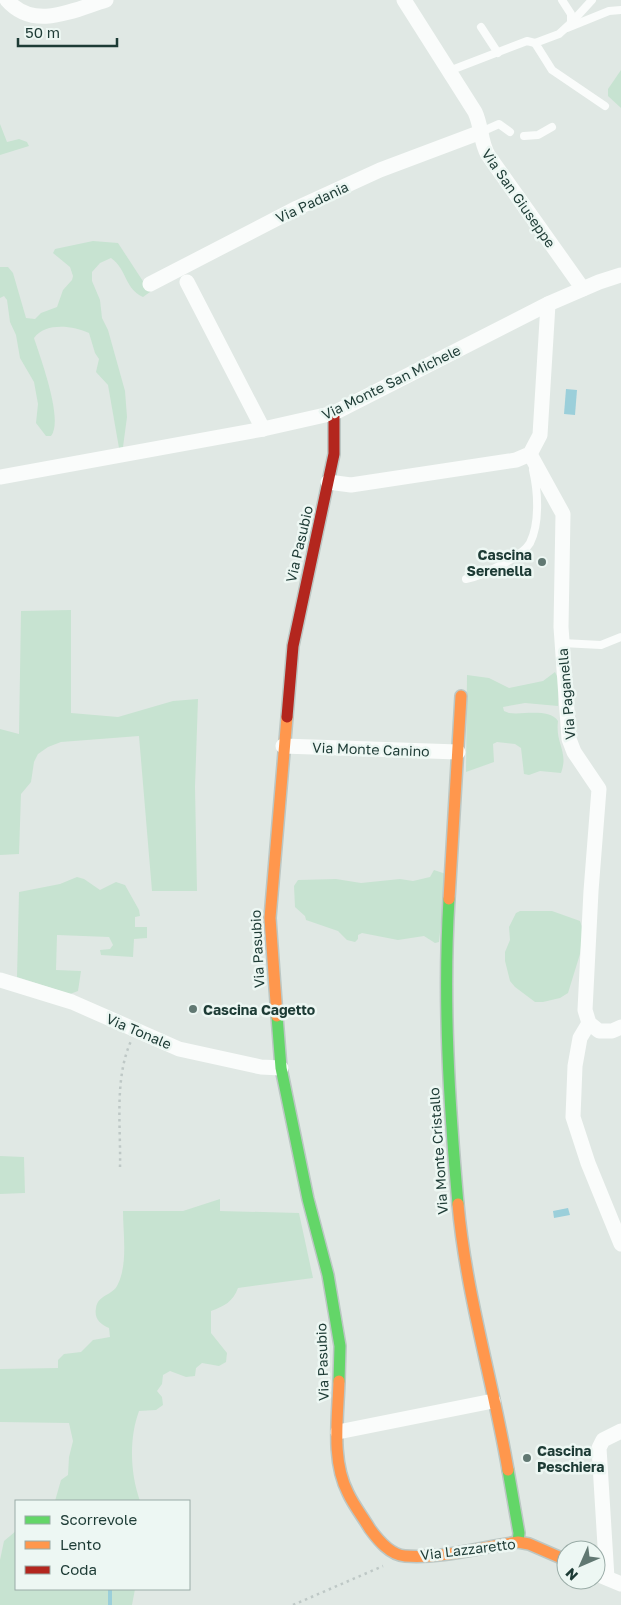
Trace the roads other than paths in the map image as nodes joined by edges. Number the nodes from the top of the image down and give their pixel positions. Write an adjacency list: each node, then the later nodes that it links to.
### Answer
1 (7, 0): 2 (street)
2 (106, 0)
3 (404, 0): 11 (street, Via San Giuseppe)
4 (562, 0): 7 (lane)
5 (592, 0): 7 (lane)
6 (621, 10): 7 (lane)
7 (569, 25): 9 (lane)
8 (481, 27): 10 (lane)
9 (536, 43): 10 (lane); 12 (lane)
10 (498, 53): 11 (lane)
11 (449, 71): 14 (street, Via San Giuseppe)
12 (605, 106)
13 (552, 127): 16 (lane)
14 (481, 132): 15 (lane); 19 (street, Via Padania); 20 (street, Via San Giuseppe)
15 (510, 132)
16 (524, 136)
17 (621, 276): 20 (street, Via Monte San Michele)
18 (187, 282): 23 (street)
19 (150, 284)
20 (582, 289): 21 (street, Via Monte San Michele)
21 (548, 304): 22 (street, Via Monte San Michele); 24 (street)
22 (334, 413): 23 (street, Via Monte San Michele); 26 (street, Via Pasubio)
23 (262, 429): 25 (street, Via Monte San Michele)
24 (530, 454): 26 (street); 27 (lane); 29 (street, Via Paganella)
25 (0, 477)
26 (328, 482): 31 (street, Via Pasubio)
27 (466, 579)
28 (621, 637): 29 (lane)
29 (562, 643): 34 (street, Via Paganella)
30 (460, 696): 32 (street, Via Monte Cristallo)
31 (284, 746): 32 (street, Via Monte Canino); 36 (street, Via Pasubio)
32 (458, 752): 38 (street, Via Monte Cristallo)
33 (0, 980): 36 (street, Via Tonale)
34 (590, 1023): 35 (street); 37 (street)
35 (621, 1027)
36 (281, 1068): 39 (street, Via Pasubio)
37 (621, 1244)
38 (493, 1401): 39 (street); 42 (street, Via Monte Cristallo)
39 (338, 1432): 43 (street, Via Pasubio)
40 (621, 1432): 41 (street)
41 (600, 1540)
42 (518, 1542): 43 (street, Via Lazzaretto); 44 (street, Via Lazzaretto)
43 (396, 1554)
44 (556, 1556)
45 (606, 1578): 46 (street)
46 (621, 1584)

